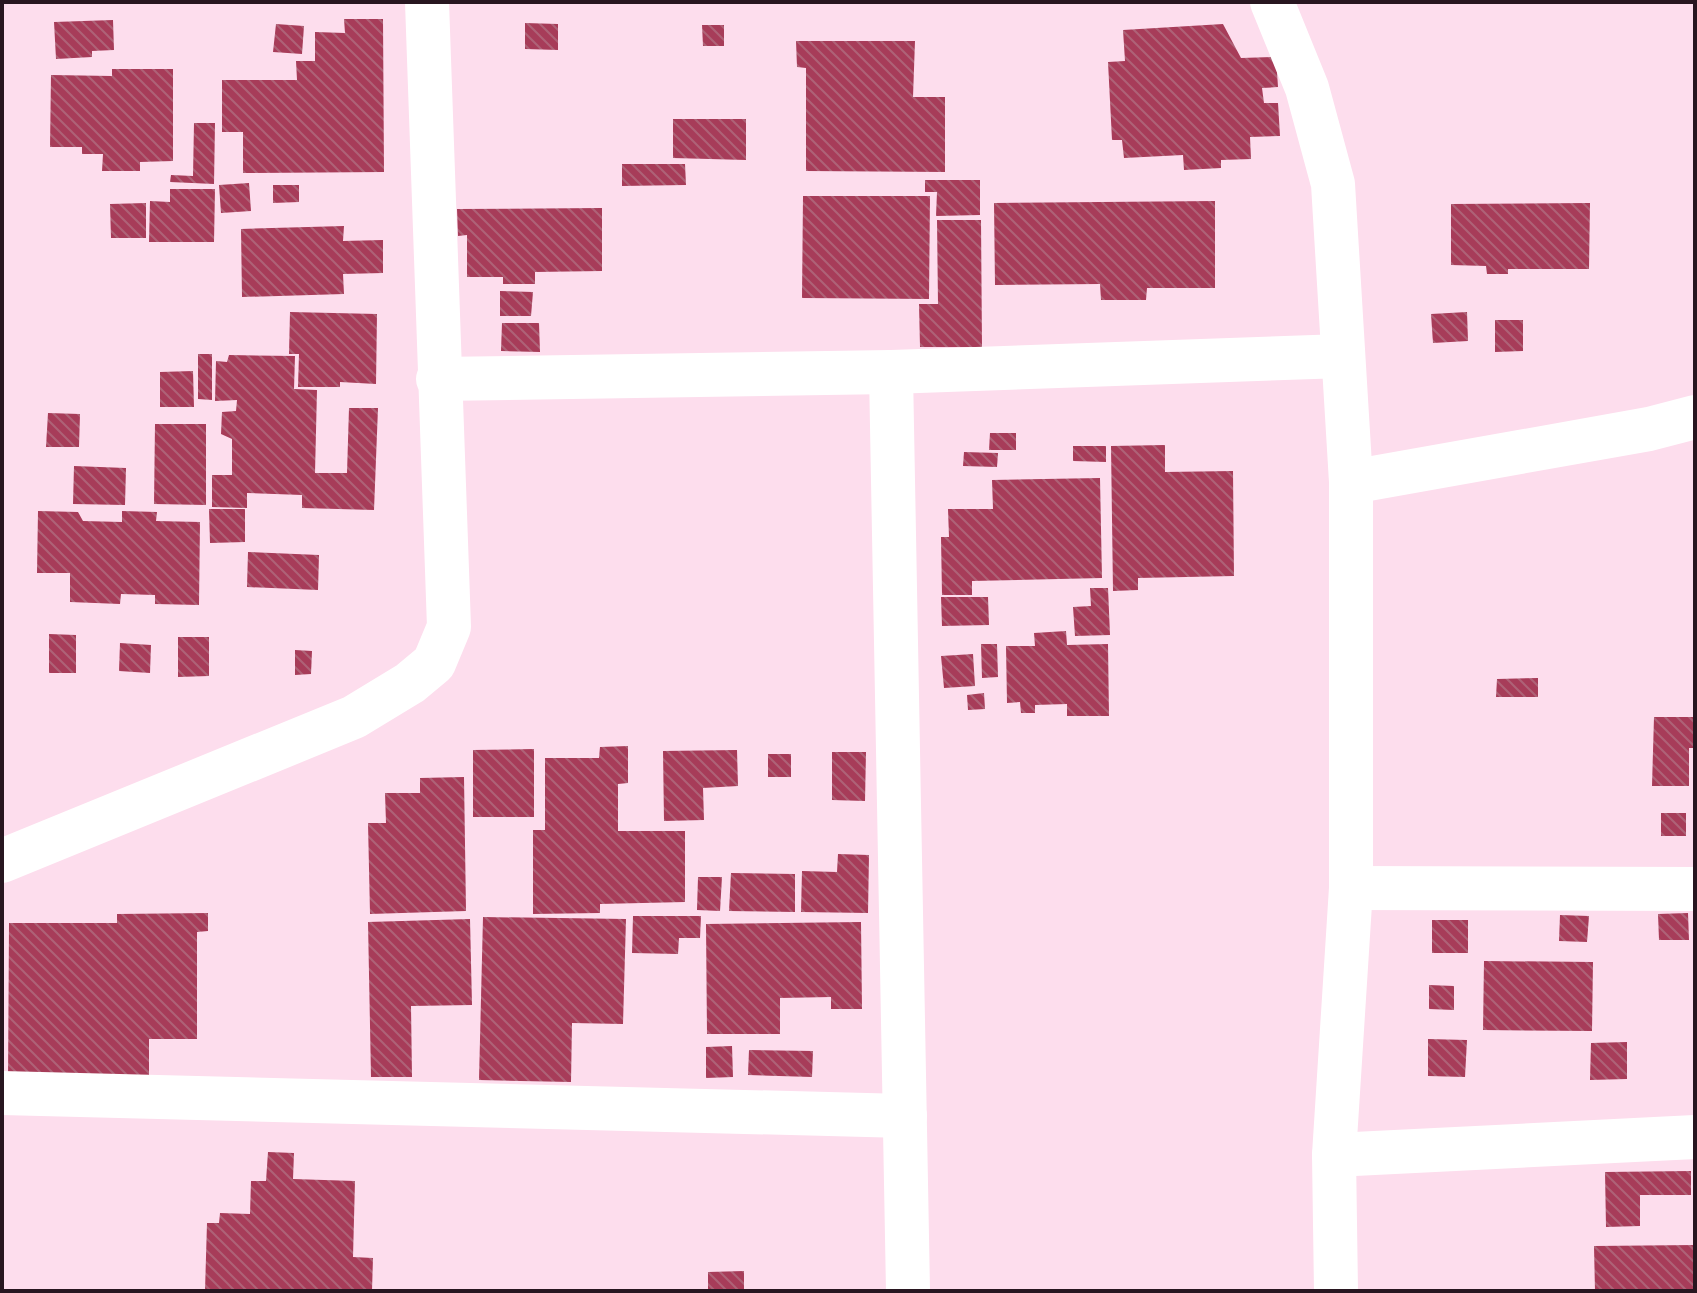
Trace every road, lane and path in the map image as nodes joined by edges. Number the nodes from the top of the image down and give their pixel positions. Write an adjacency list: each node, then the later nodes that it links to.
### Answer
1 (427, 2): 5 (street)
2 (1272, 2): 3 (street)
3 (1343, 356): 4 (street); 7 (street)
4 (891, 372): 5 (street); 12 (street)
5 (438, 379): 8 (street)
6 (1695, 417): 7 (street)
7 (1351, 482): 9 (street)
8 (2, 861)
9 (1351, 888): 10 (street); 14 (street)
10 (1695, 889)
11 (2, 1093): 12 (street)
12 (905, 1116): 15 (street)
13 (1695, 1137): 14 (street)
14 (1334, 1155): 16 (street)
15 (908, 1291)
16 (1336, 1291)

